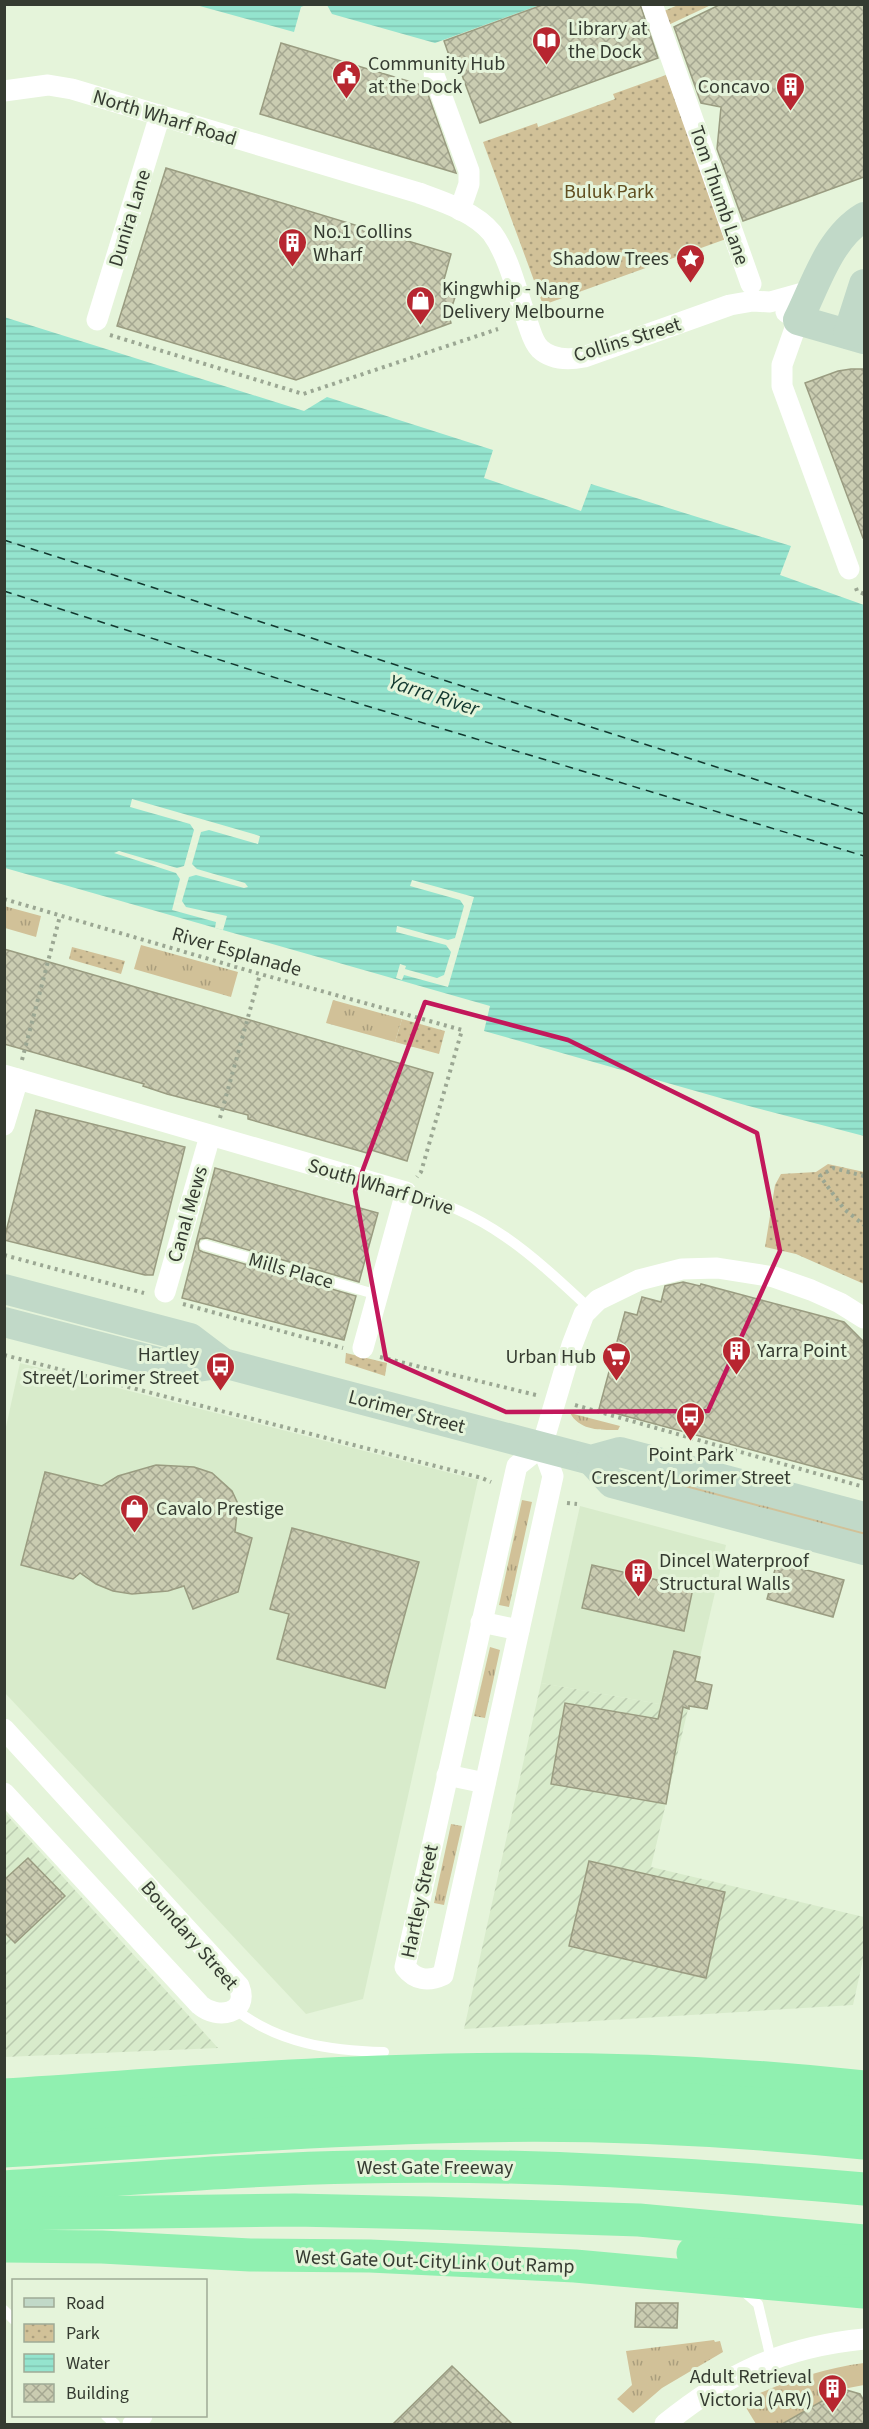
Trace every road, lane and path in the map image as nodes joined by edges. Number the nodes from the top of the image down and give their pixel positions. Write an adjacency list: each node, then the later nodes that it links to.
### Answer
1 (652, 4): 8 (street, Tom Thumb Lane)
2 (434, 75): 6 (street)
3 (4, 91): 4 (street, North Wharf Road)
4 (160, 115): 5 (street, North Wharf Road); 12 (street, Dunira Lane)
5 (324, 165): 6 (street, Collins Street)
6 (460, 210): 11 (street, Collins Street)
7 (864, 217): 10 (main road)
8 (751, 284)
9 (864, 286): 10 (main road, Collins Street); 15 (main road)
10 (813, 290): 11 (street, Collins Street); 13 (main road)
11 (771, 302): 13 (street)
12 (97, 320): 14 (path)
13 (798, 320): 15 (main road); 16 (street)
14 (498, 329)
15 (856, 336)
16 (849, 569)
17 (4, 899): 18 (path, River Esplanade)
18 (60, 916): 19 (path, River Esplanade); 20 (path)
19 (260, 974): 22 (path); 24 (path, River Esplanade)
20 (11, 1077): 21 (street); 22 (street, South Wharf Drive)
21 (4, 1125)
22 (210, 1136): 24 (street, South Wharf Drive); 28 (street, Canal Mews)
23 (864, 1176): 25 (path)
24 (411, 1185): 29 (street); 30 (lane, South Wharf Drive)
25 (864, 1225)
26 (205, 1245): 29 (lane, Mills Place)
27 (4, 1289): 35 (main road, Lorimer Street)
28 (165, 1292)
29 (378, 1295): 33 (street)
30 (589, 1308): 31 (street); 36 (street)
31 (864, 1318)
32 (4, 1322): 35 (main road, Lorimer Street)
33 (363, 1348): 36 (path)
34 (4, 1355): 40 (path)
35 (223, 1363): 37 (main road, Lorimer Street)
36 (555, 1400): 37 (street); 39 (path)
37 (542, 1446): 38 (main road, Lorimer Street); 40 (street, Hartley Street); 41 (street, Hartley Street)
38 (591, 1460): 43 (main road); 44 (main road)
39 (864, 1487)
40 (511, 1492): 45 (street, Hartley Street)
41 (548, 1500): 42 (path); 46 (street, Hartley Street)
42 (577, 1504)
43 (864, 1517)
44 (864, 1550)
45 (481, 1622): 46 (street); 48 (street, Hartley Street)
46 (519, 1630): 49 (street, Hartley Street)
47 (4, 1729): 51 (street, Boundary Street)
48 (447, 1775): 49 (street); 49 (street, Hartley Street)
49 (485, 1783)
50 (4, 1793): 51 (street, Boundary Street)
51 (235, 2009): 52 (lane)
52 (384, 2052): 53 (highway); 54 (highway)
53 (864, 2065)
54 (4, 2075)
55 (864, 2087): 56 (highway)
56 (4, 2096)
57 (864, 2114): 58 (highway)
58 (4, 2124)
59 (864, 2143): 60 (highway)
60 (4, 2151)
61 (4, 2187): 62 (highway, West Gate Freeway)
62 (864, 2189)
63 (4, 2214): 64 (highway)
64 (864, 2241)
65 (4, 2246): 66 (highway, West Gate Out-CityLink Out Ramp)
66 (102, 2247): 67 (highway); 68 (highway, West Gate Out-CityLink Out Ramp)
67 (864, 2262)
68 (728, 2278): 69 (highway, West Gate Out-CityLink Out Ramp); 71 (lane)
69 (864, 2292)
70 (864, 2339): 71 (street)
71 (771, 2359): 72 (street)
72 (665, 2424)

